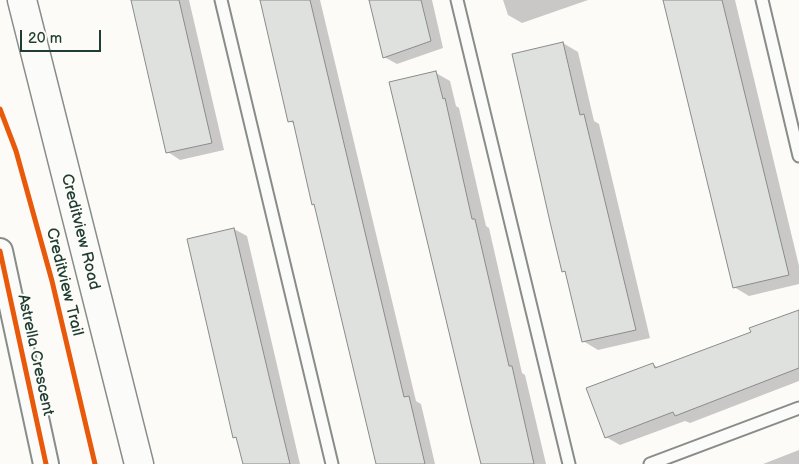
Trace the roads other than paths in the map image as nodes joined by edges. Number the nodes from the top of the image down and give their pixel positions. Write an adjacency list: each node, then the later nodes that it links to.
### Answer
1 (22, 0): 9 (main road, Creditview Road)
2 (221, 0): 10 (lane)
3 (457, 0): 11 (lane)
4 (762, 0): 5 (lane)
5 (799, 156)
6 (0, 251): 8 (street, Astrella Crescent)
7 (799, 408): 12 (lane)
8 (46, 464)
9 (139, 464)
10 (332, 464)
11 (570, 464)
12 (650, 464)

